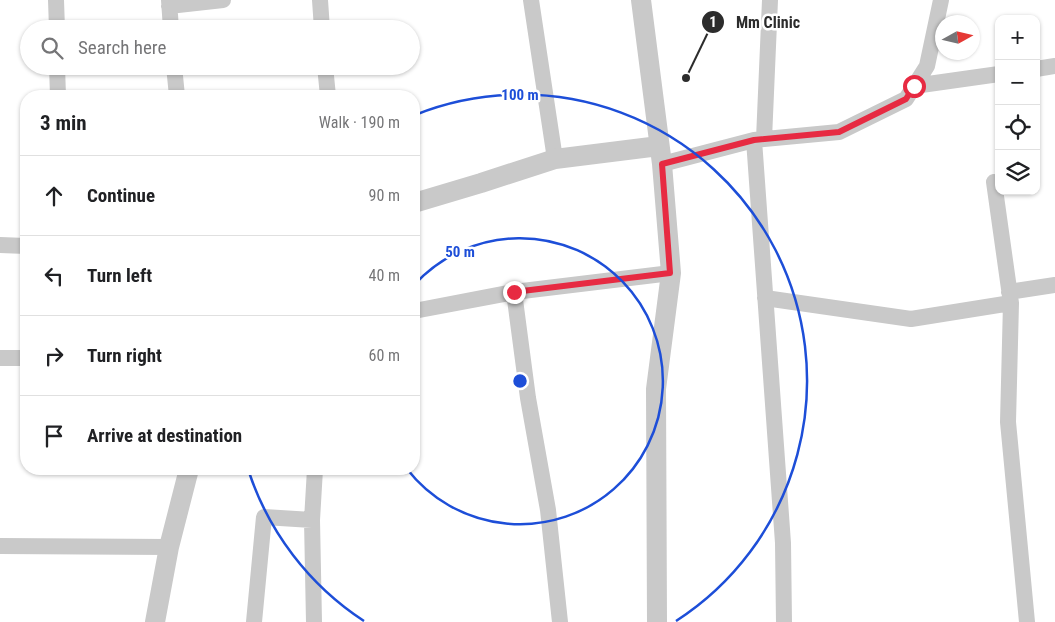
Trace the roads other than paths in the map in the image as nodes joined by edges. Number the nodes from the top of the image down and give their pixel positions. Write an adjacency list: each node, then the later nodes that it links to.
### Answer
1 (56, 0): 9 (street)
2 (223, 0): 8 (street)
3 (320, 0): 11 (street)
4 (531, 0): 24 (street)
5 (641, 0): 23 (street)
6 (770, 0): 22 (street)
7 (941, 0): 18 (street)
8 (169, 3): 10 (street)
9 (56, 20)
10 (170, 20)
11 (321, 20)
12 (1055, 66): 13 (street)
13 (1040, 68)
14 (57, 75): 19 (street)
15 (175, 75): 20 (street)
16 (326, 75): 21 (street)
17 (995, 75): 18 (street)
18 (914, 86): 22 (street)
19 (58, 90)
20 (176, 90)
21 (327, 90)
22 (759, 140): 23 (street); 33 (street)
23 (661, 155): 24 (street); 29 (street)
24 (555, 159): 26 (street)
25 (994, 182): 32 (street)
26 (420, 200)
27 (0, 245): 28 (street)
28 (20, 246)
29 (670, 273): 31 (street); 46 (street)
30 (1055, 285): 32 (street)
31 (514, 292): 34 (street); 45 (street)
32 (1010, 297): 33 (street); 48 (street)
33 (765, 298): 47 (street)
34 (420, 310)
35 (0, 358): 36 (street)
36 (20, 358)
37 (187, 475): 41 (street)
38 (315, 475): 39 (street)
39 (312, 520): 43 (street); 44 (street)
40 (0, 546): 41 (street)
41 (169, 547): 42 (street)
42 (155, 622)
43 (254, 622)
44 (314, 622)
45 (560, 622)
46 (657, 622)
47 (784, 622)
48 (1028, 622)

